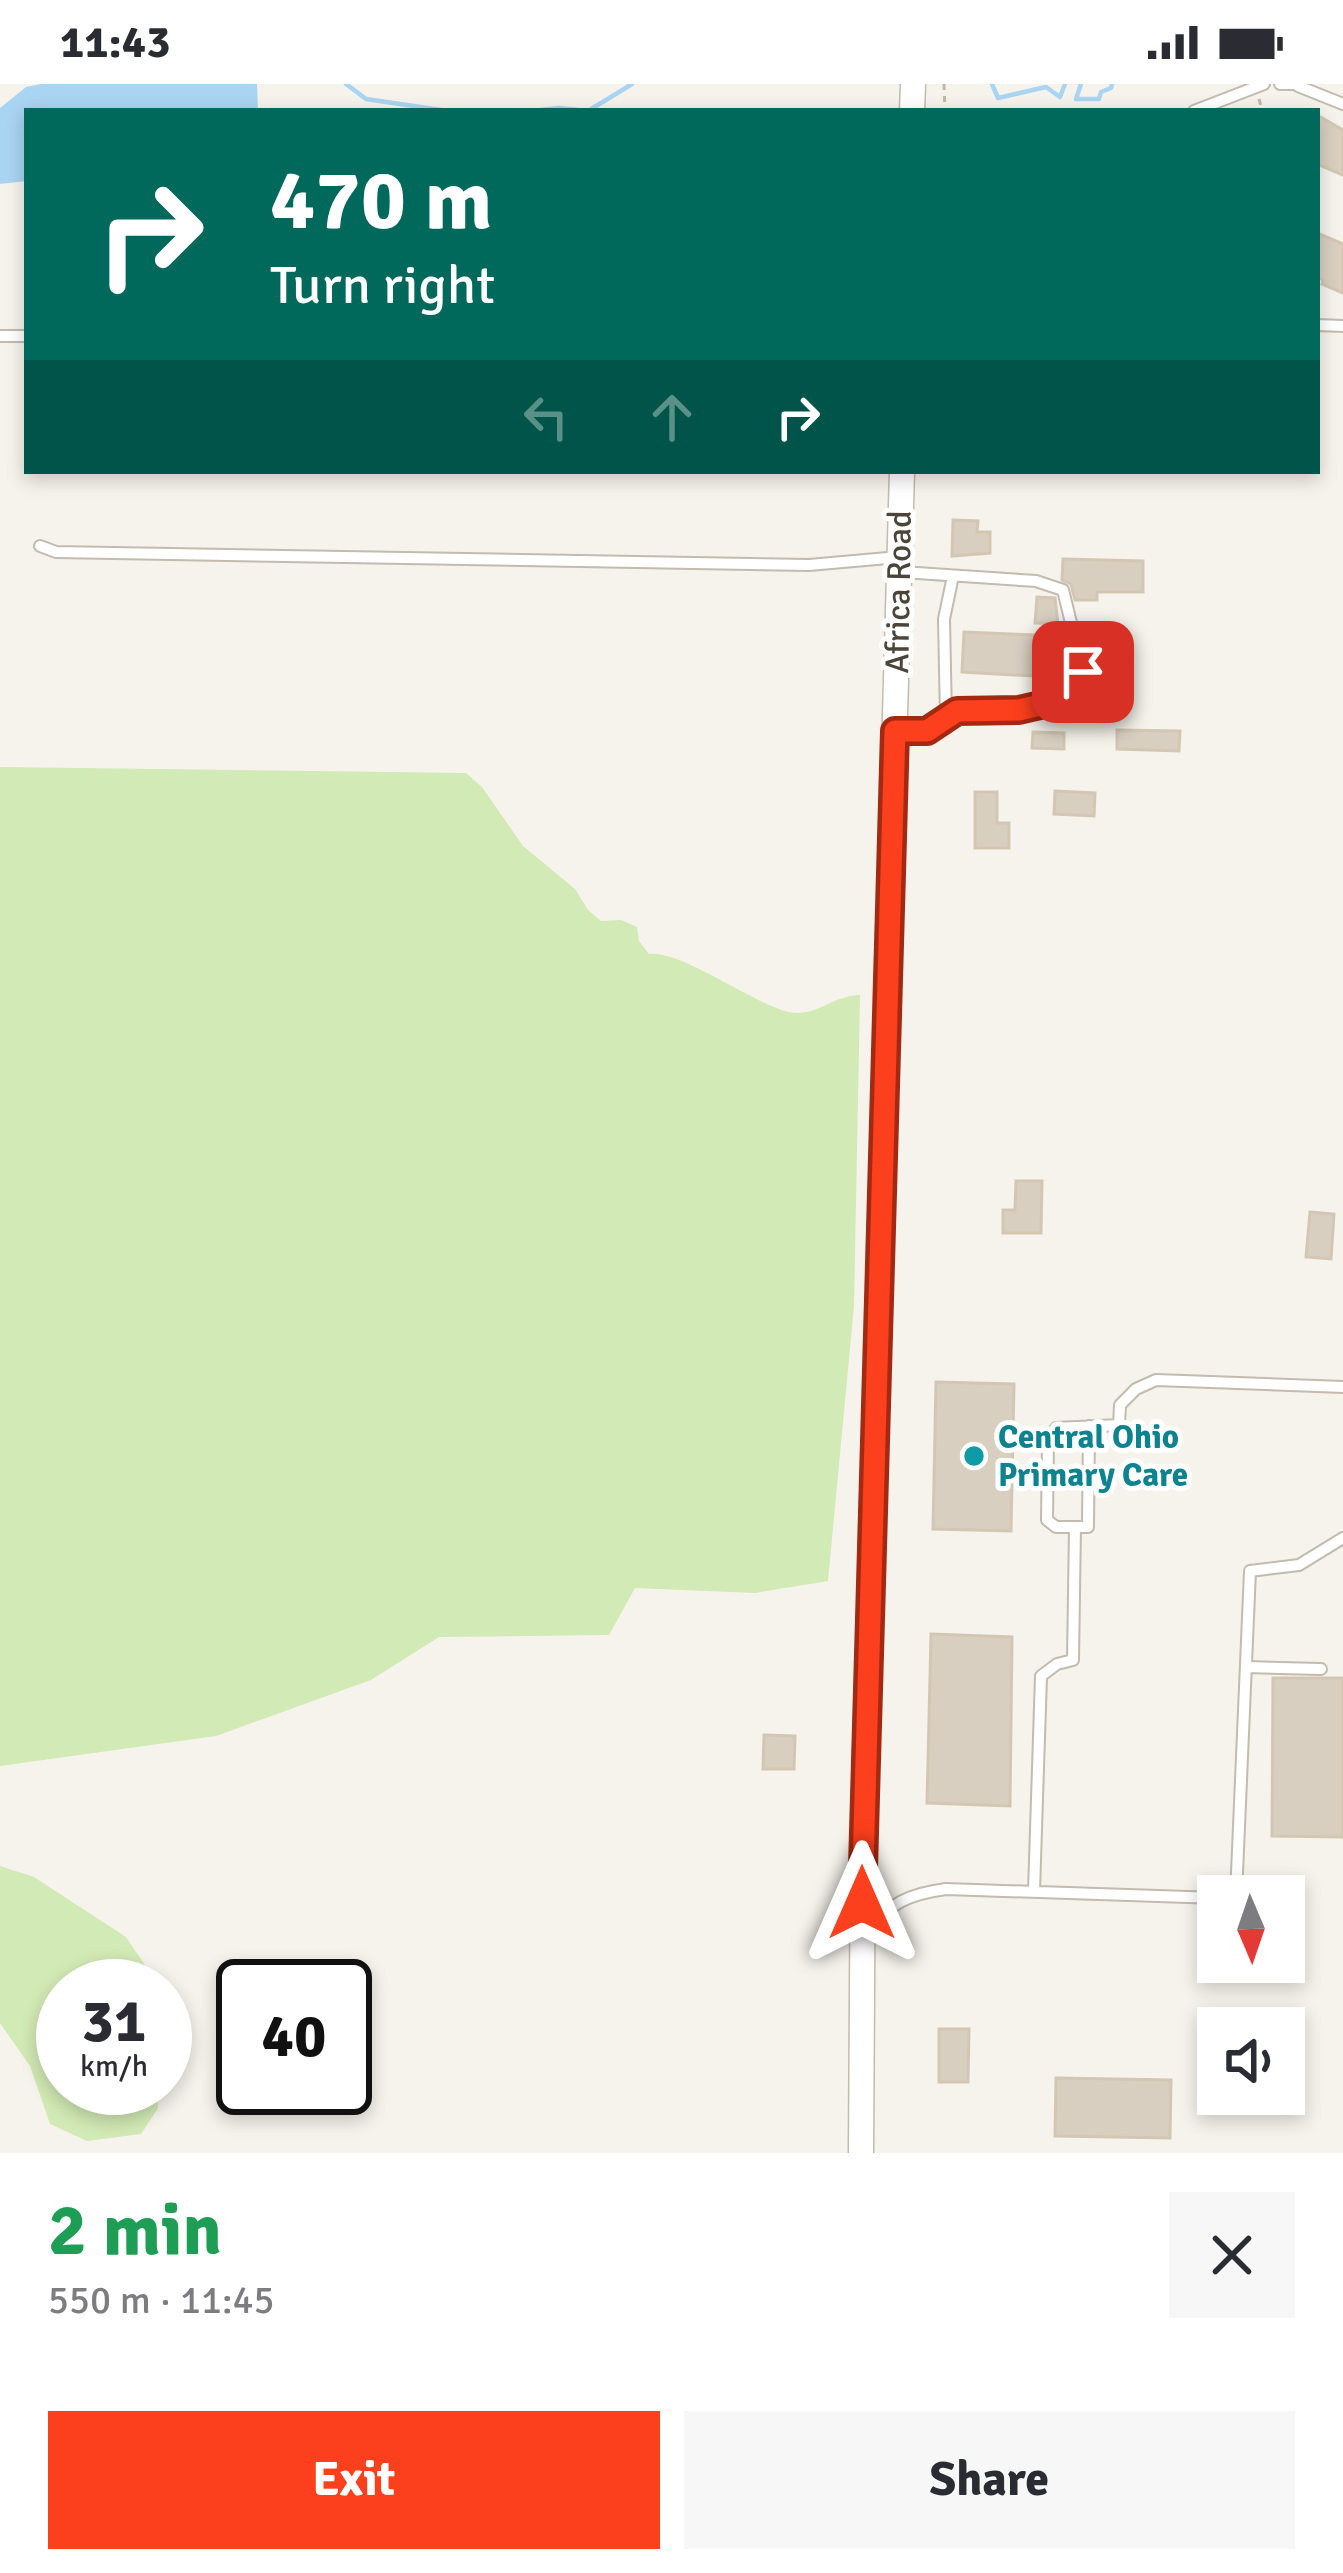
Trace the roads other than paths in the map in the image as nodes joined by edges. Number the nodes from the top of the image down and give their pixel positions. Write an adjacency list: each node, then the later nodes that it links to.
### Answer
1 (1264, 84): 5 (lane)
2 (1280, 84): 3 (lane)
3 (1299, 85): 4 (lane)
4 (1343, 104)
5 (1202, 108)
6 (902, 474): 8 (street, Africa Road)
7 (40, 546): 8 (lane)
8 (899, 565): 9 (lane); 11 (street, Africa Road)
9 (953, 576): 10 (lane); 10 (lane)
10 (946, 718): 11 (lane)
11 (895, 731): 21 (street, Africa Road)
12 (1343, 1388): 13 (lane)
13 (1089, 1426): 14 (lane); 14 (lane)
14 (1076, 1527): 19 (lane)
15 (1343, 1538): 16 (lane)
16 (1246, 1667): 17 (lane); 18 (lane)
17 (1322, 1669)
18 (1237, 1875)
19 (1034, 1891): 20 (lane); 21 (lane)
20 (1197, 1897)
21 (862, 1938): 22 (street, Africa Road)
22 (861, 2153)

